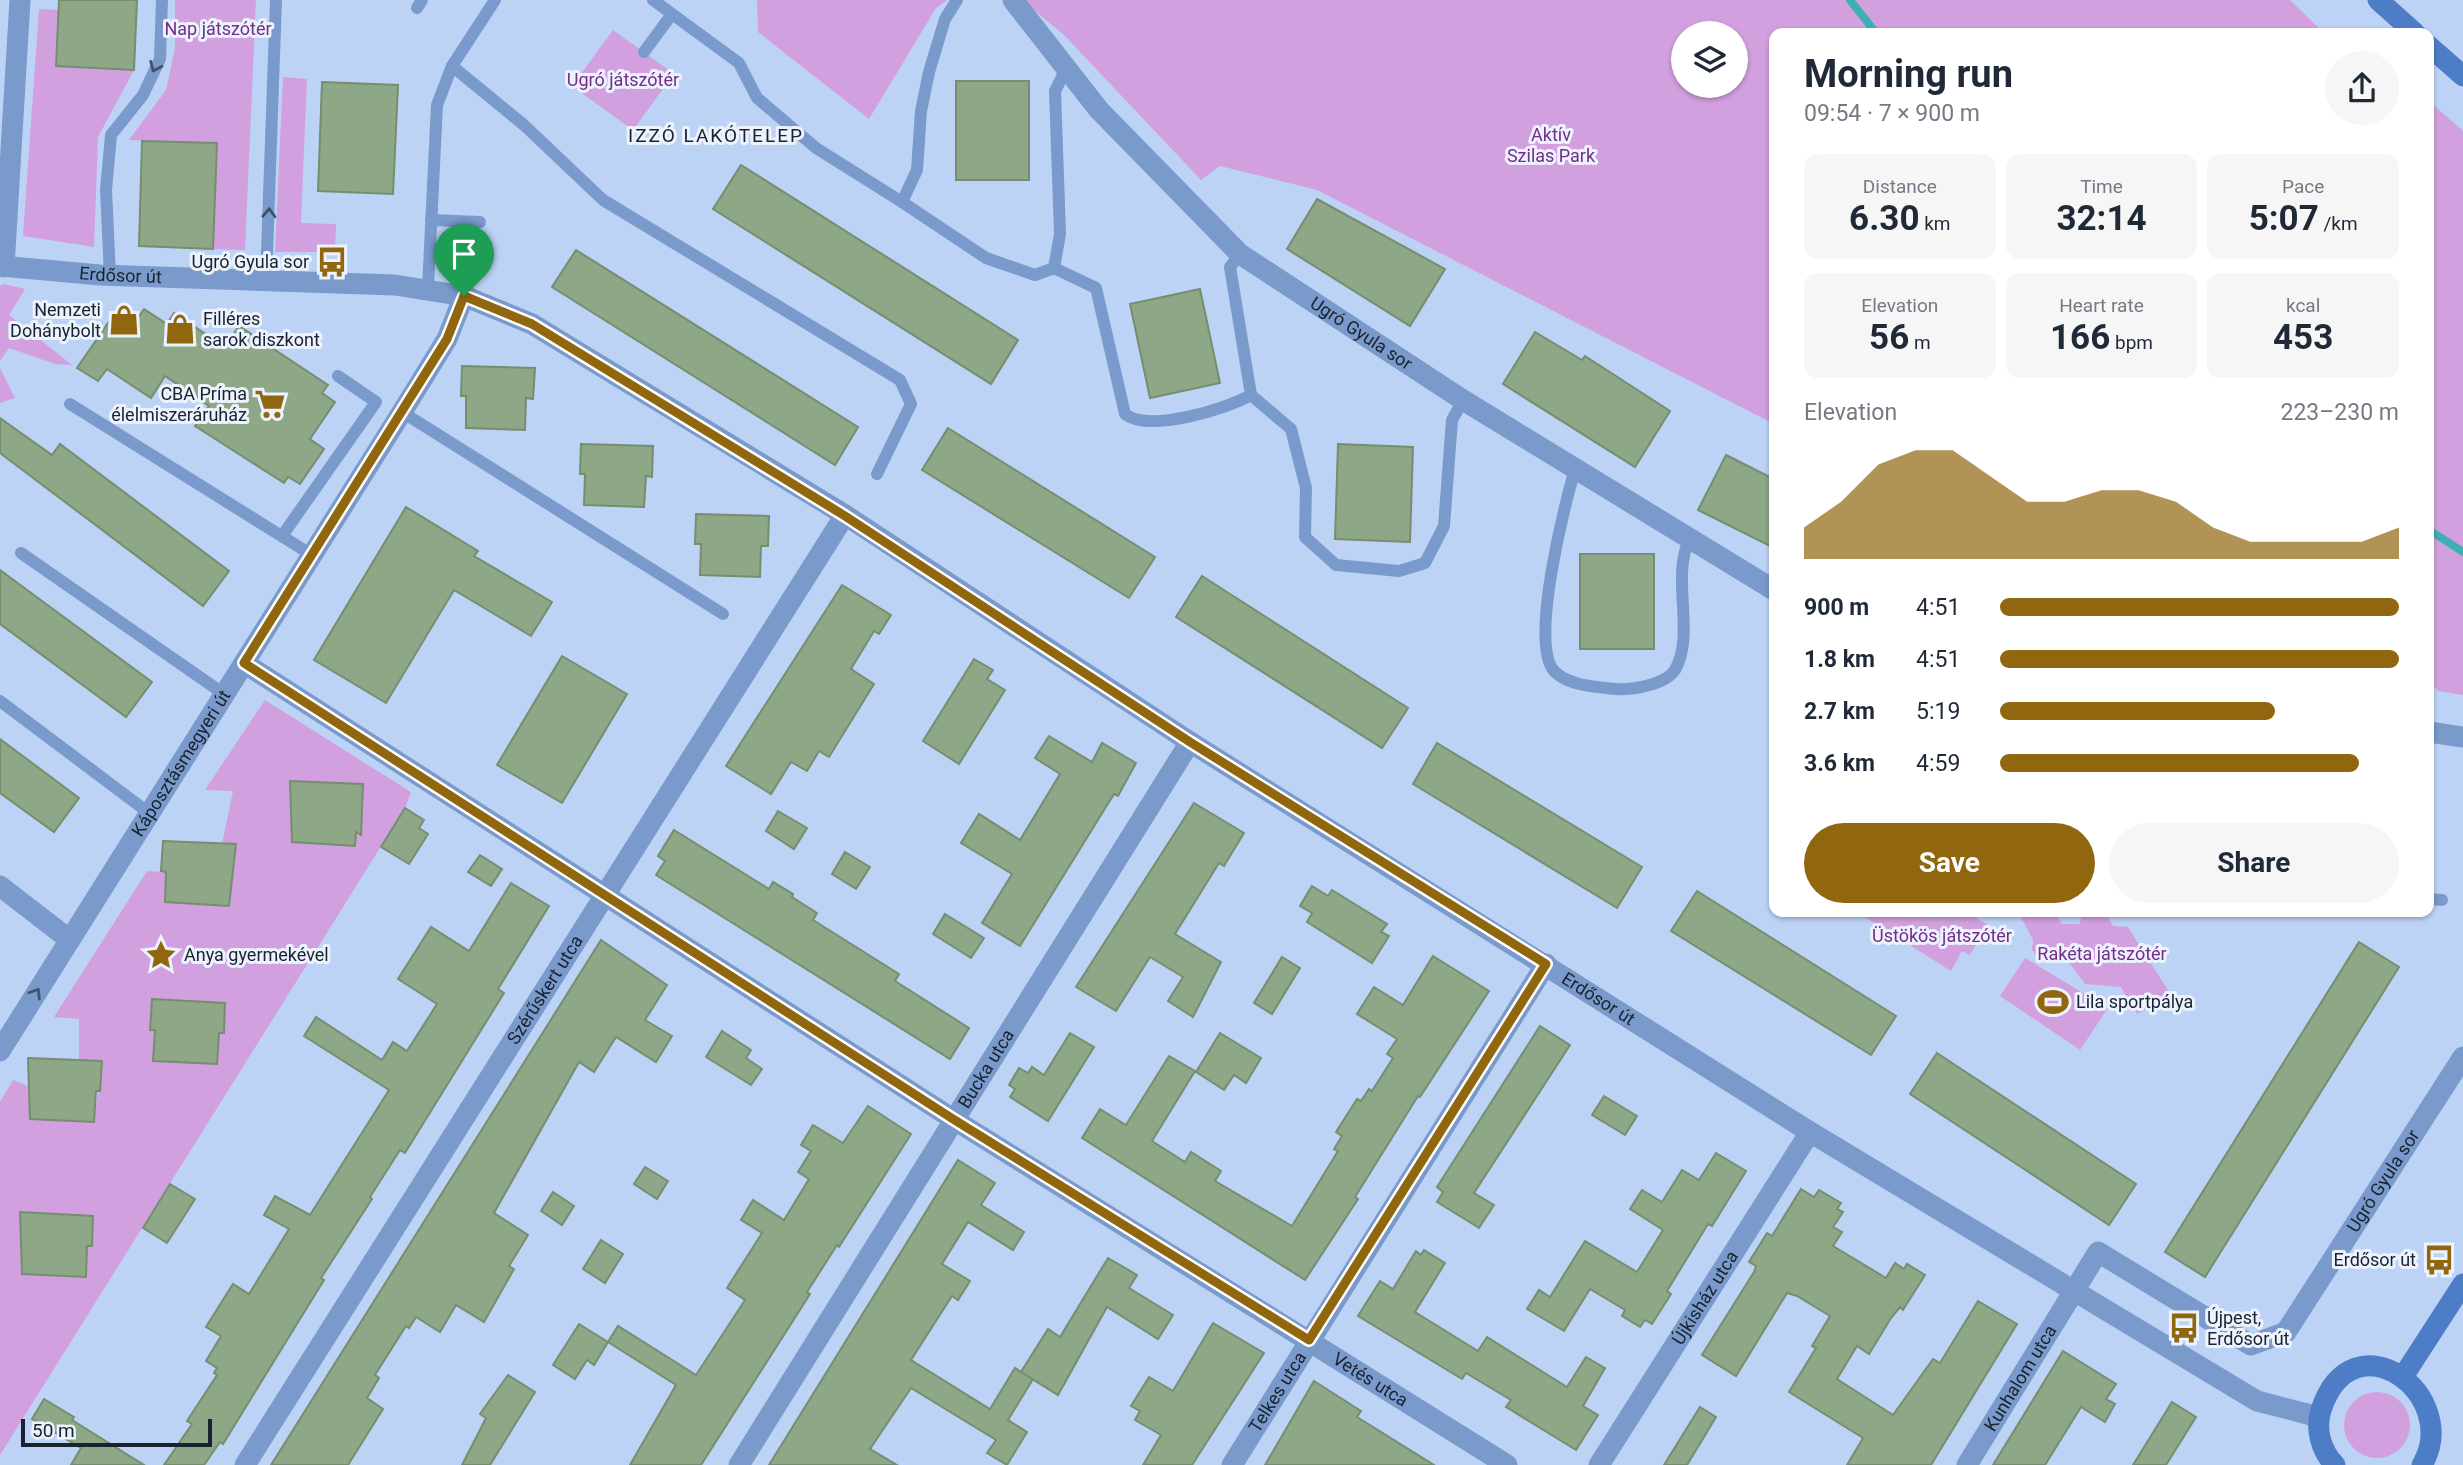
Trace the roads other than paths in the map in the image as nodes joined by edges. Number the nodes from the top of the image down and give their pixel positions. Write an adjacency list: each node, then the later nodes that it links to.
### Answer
1 (20, 0): 20 (street)
2 (162, 0): 22 (lane, one-way to 22)
3 (276, 0): 23 (lane, one-way to 3)
4 (653, 0): 9 (lane)
5 (957, 0): 16 (lane)
6 (1013, 0): 14 (street, Ugró Gyula sor)
7 (2378, 0): 10 (street)
8 (490, 2): 13 (lane)
9 (672, 14): 12 (lane); 16 (lane)
10 (2409, 28)
11 (2434, 50): 15 (street)
12 (643, 52)
13 (452, 66): 17 (lane); 32 (lane)
14 (1066, 69): 19 (street, Ugró Gyula sor); 21 (lane)
15 (2463, 76)
16 (902, 202): 21 (lane)
17 (431, 220): 18 (lane); 24 (lane)
18 (480, 222)
19 (1240, 254): 27 (lane); 28 (street, Ugró Gyula sor)
20 (2, 266): 22 (street, Erdősor út)
21 (1054, 268): 27 (lane)
22 (110, 275): 23 (street, Erdősor út)
23 (266, 281): 24 (street, Erdősor út)
24 (428, 288): 25 (street, Erdősor út)
25 (464, 296): 30 (street, Káposztásmegyeri út); 33 (street, Erdősor út)
26 (338, 376): 34 (lane)
27 (1251, 395): 28 (lane)
28 (1463, 400): 31 (street, Ugró Gyula sor)
29 (70, 404): 34 (lane)
30 (402, 412): 37 (street, Káposztásmegyeri út); 39 (lane)
31 (1575, 469): 35 (street, Ugró Gyula sor); 35 (lane)
32 (877, 474)
33 (845, 516): 45 (street, Erdősor út); 48 (street, Szérűskert utca)
34 (282, 536): 37 (lane)
35 (1690, 538): 38 (street, Ugró Gyula sor)
36 (21, 553): 41 (lane)
37 (312, 555): 40 (street, Káposztásmegyeri út)
38 (1769, 587)
39 (723, 614)
40 (244, 663): 41 (street, Káposztásmegyeri út); 48 (street, Vetés utca)
41 (224, 694): 46 (street, Káposztásmegyeri út)
42 (0, 701): 46 (lane)
43 (2434, 733): 44 (street)
44 (2463, 737)
45 (1190, 742): 50 (street, Erdősor út); 53 (street, Bucka utca)
46 (149, 813): 49 (street, Káposztásmegyeri út)
47 (0, 886): 49 (street)
48 (604, 893): 53 (street, Vetés utca); 60 (street, Szérűskert utca)
49 (70, 940): 51 (street, Káposztásmegyeri út, one-way to 49)
50 (1546, 964): 54 (street, Erdősor út); 57 (street, Telkes utca)
51 (0, 1051)
52 (2463, 1057): 56 (street, Ugró Gyula sor)
53 (953, 1119): 57 (street, Vetés utca); 61 (street, Bucka utca)
54 (1810, 1132): 56 (street, Erdősor út); 64 (street, Újkisház utca)
55 (2463, 1284): 58 (street)
56 (2075, 1292): 59 (street, Erdősor út); 65 (street, Kunhalom utca)
57 (1309, 1340): 62 (street, Telkes utca); 63 (street, Vetés utca)
58 (2406, 1372): 59 (street); 67 (street)
59 (2319, 1417): 66 (street)
60 (245, 1465)
61 (739, 1465)
62 (1232, 1465)
63 (1507, 1465)
64 (1599, 1465)
65 (1967, 1465)
66 (2335, 1465)
67 (2422, 1465)

